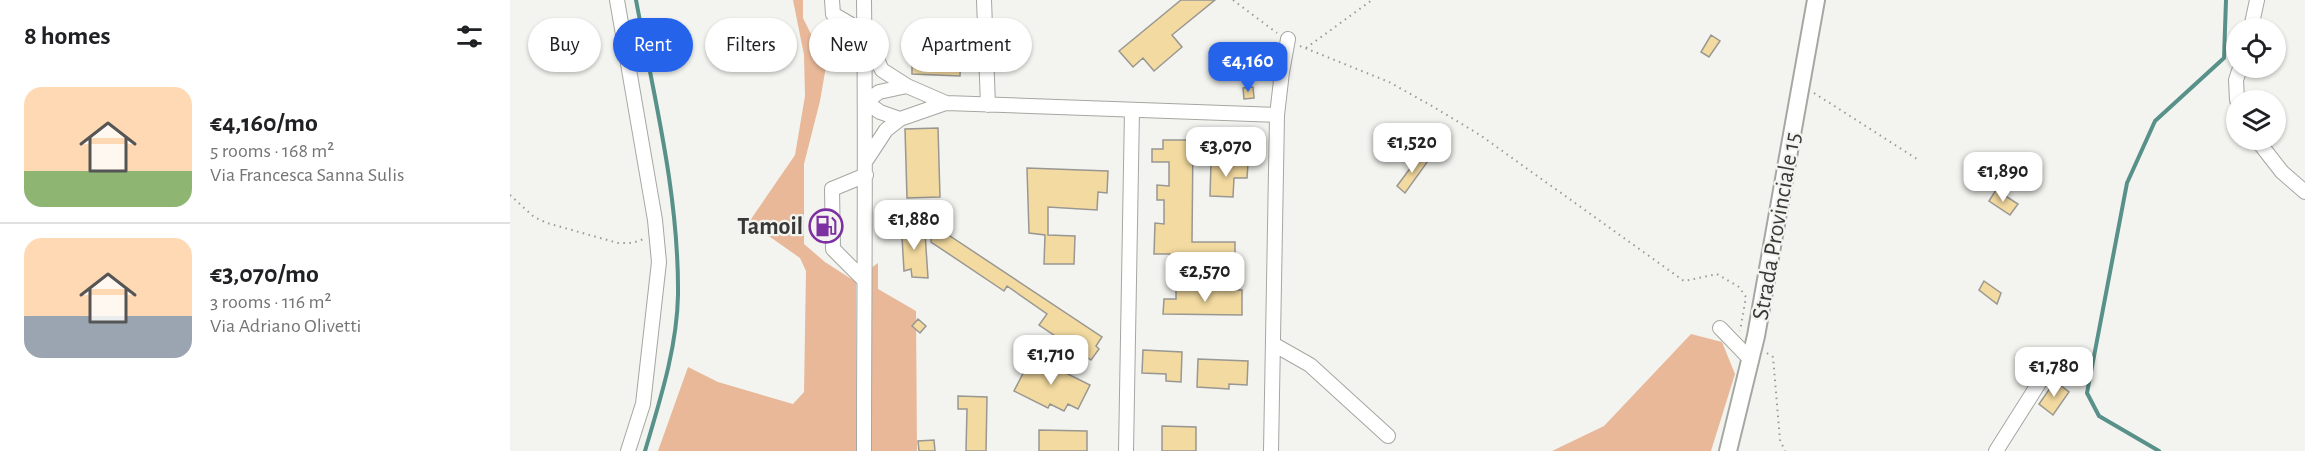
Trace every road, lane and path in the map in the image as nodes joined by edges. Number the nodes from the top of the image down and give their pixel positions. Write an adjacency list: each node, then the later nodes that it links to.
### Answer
1 (617, 0): 30 (street)
2 (832, 0): 9 (street)
3 (864, 0): 10 (street)
4 (984, 0): 20 (street)
5 (1233, 0): 12 (path)
6 (1372, 0): 13 (path)
7 (1816, 0): 17 (main road, Strada Provinciale 15)
8 (2257, 0): 11 (street)
9 (840, 18)
10 (865, 18)
11 (2253, 18)
12 (1288, 39): 13 (path); 22 (street)
13 (1306, 48): 34 (path)
14 (866, 72): 18 (street)
15 (885, 72): 16 (street)
16 (907, 86): 18 (street); 19 (street)
17 (1800, 87): 25 (path); 35 (main road, Strada Provinciale 15)
18 (866, 102): 23 (street); 26 (street)
19 (946, 104): 20 (street); 23 (street)
20 (988, 105): 21 (street)
21 (1132, 110): 22 (street); 40 (street)
22 (1277, 116): 33 (street)
23 (900, 119): 26 (street)
24 (2265, 150): 28 (street)
25 (1917, 159)
26 (866, 160): 27 (street)
27 (866, 175): 31 (street); 31 (street)
28 (2305, 192)
29 (510, 195): 30 (path)
30 (656, 229): 38 (street)
31 (863, 279): 39 (street)
32 (1720, 327): 34 (street)
33 (1273, 344): 37 (street); 41 (street)
34 (1737, 346): 35 (street)
35 (1753, 353): 42 (main road, Strada Provinciale 15); 43 (path)
36 (2046, 372): 44 (street)
37 (1388, 436)
38 (628, 451)
39 (864, 451)
40 (1126, 451)
41 (1272, 451)
42 (1728, 451)
43 (1785, 451)
44 (1996, 451)

